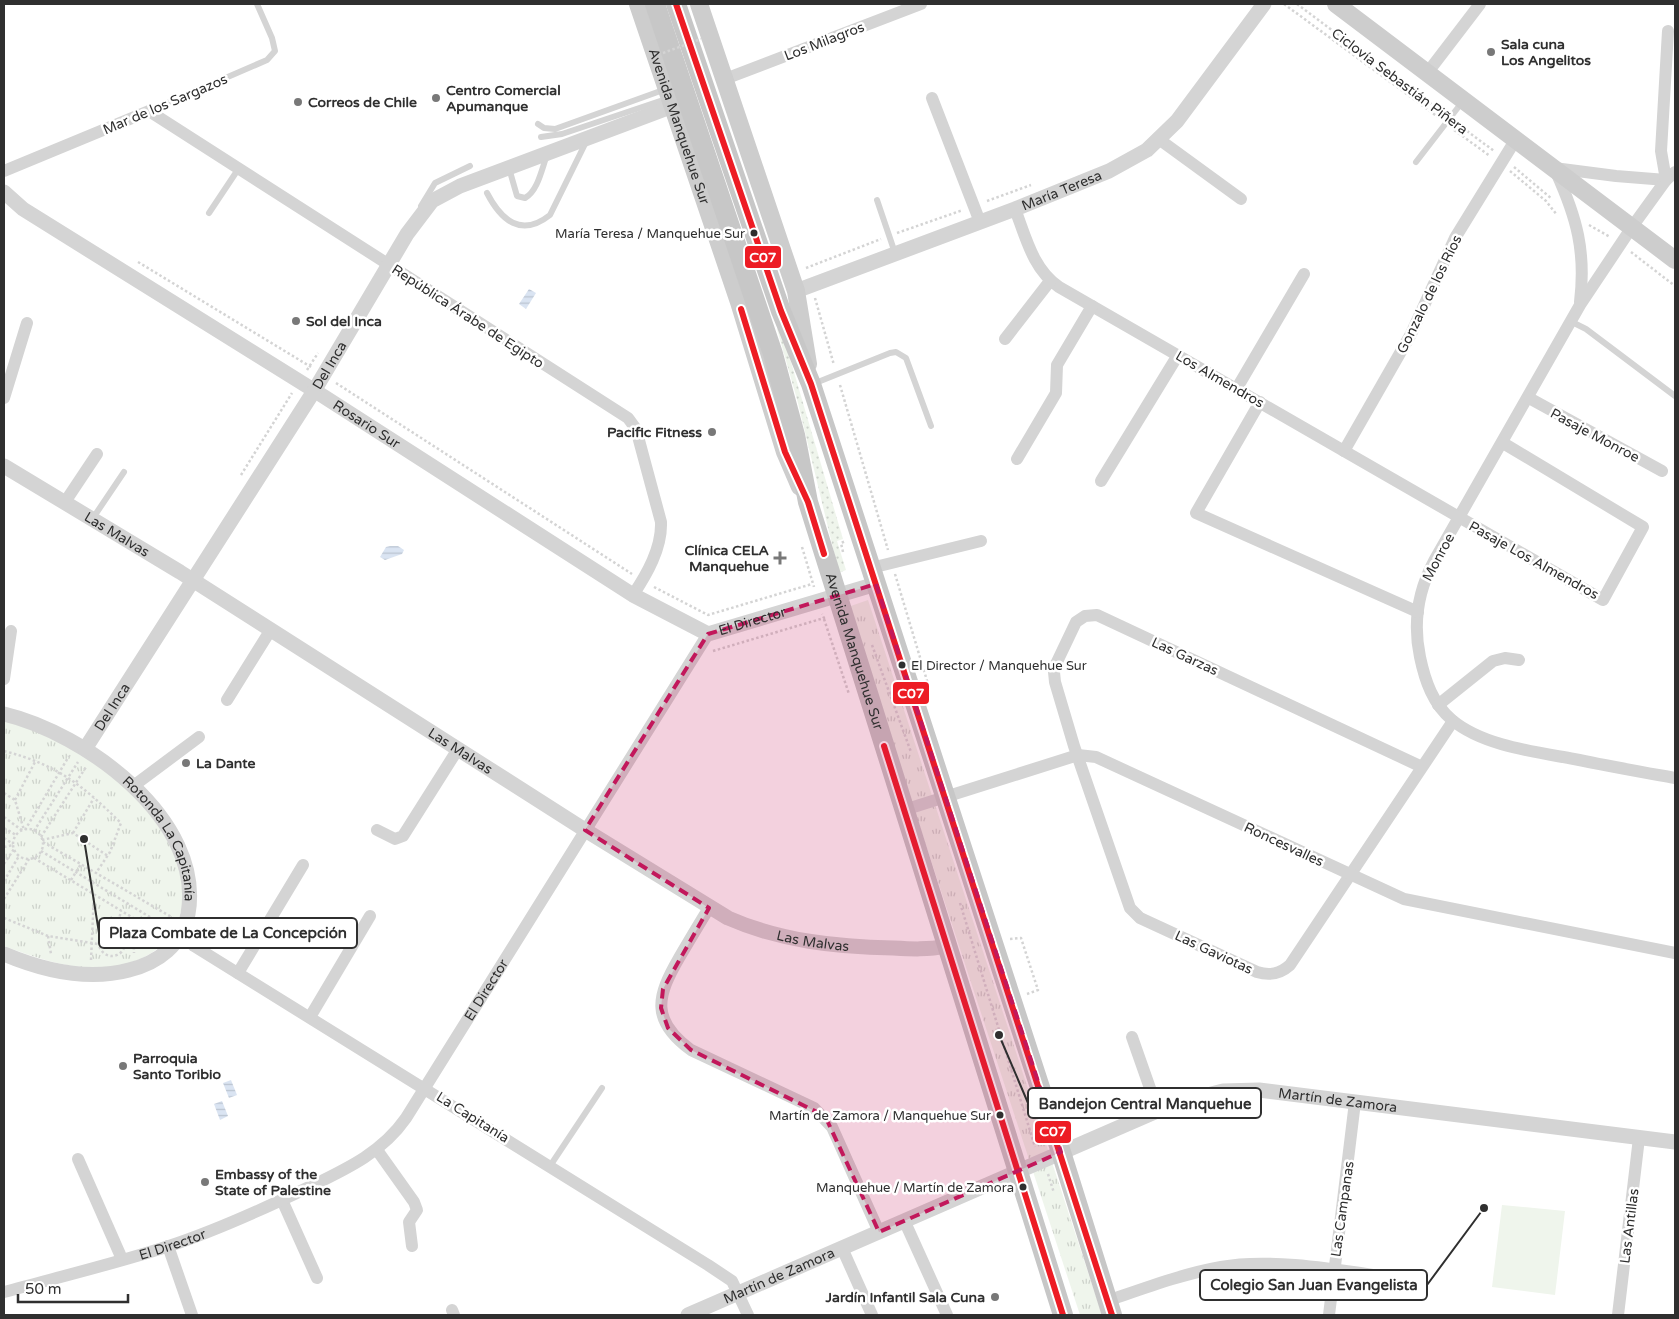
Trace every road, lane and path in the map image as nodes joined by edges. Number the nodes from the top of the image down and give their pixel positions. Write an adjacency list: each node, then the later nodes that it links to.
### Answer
1 (257, 4): 20 (lane, Mar de los Sargazos)
2 (638, 4): 17 (main road, Avenida Manquehue Sur)
3 (655, 4): 87 (main road, Avenida Manquehue Sur)
4 (676, 4): 69 (main road)
5 (699, 4): 16 (main road)
6 (921, 4): 16 (street, Los Milagros)
7 (1264, 4): 26 (street, María Teresa)
8 (1284, 4): 21 (path)
9 (1296, 4): 21 (path, Ciclovía Sebastián Piñera)
10 (1336, 4): 15 (main road)
11 (1480, 4): 15 (street)
12 (1668, 31): 35 (street)
13 (701, 39): 14 (path, bridge)
14 (664, 53)
15 (1428, 72): 19 (main road)
16 (726, 79): 56 (main road)
17 (670, 97): 22 (lane); 23 (lane); 24 (street, Del Inca); 87 (main road, Avenida Manquehue Sur)
18 (932, 98): 41 (street)
19 (1464, 100): 21 (lane); 25 (main road)
20 (148, 111): 31 (street, República Árabe de Egipto); 34 (street, Mar de los Sargazos)
21 (1448, 121): 28 (path); 28 (path, Ciclovía Sebastián Piñera); 29 (lane)
22 (538, 124)
23 (541, 138)
24 (587, 139): 27 (street, Del Inca); 38 (lane)
25 (1516, 139): 28 (street, Gonzalo de los Ríos); 33 (main road)
26 (1160, 140): 39 (street); 42 (street, María Teresa)
27 (548, 154): 32 (street, Del Inca); 32 (lane)
28 (1502, 161): 44 (path); 78 (street, Gonzalo de los Ríos)
29 (1416, 162)
30 (470, 166): 47 (lane)
31 (239, 168): 43 (lane); 52 (street, República Árabe de Egipto)
32 (509, 168): 47 (street, Del Inca)
33 (1554, 168): 35 (street); 46 (main road); 58 (street, Monroe)
34 (4, 171)
35 (1671, 176): 46 (street, Monroe)
36 (1036, 183): 41 (path)
37 (4, 192): 68 (street, Rosario Sur)
38 (487, 193)
39 (1241, 199)
40 (877, 200): 48 (lane)
41 (974, 206): 45 (street); 48 (path)
42 (1015, 209): 45 (street, María Teresa); 55 (street, Los Almendros)
43 (209, 213)
44 (1560, 218)
45 (980, 222): 49 (street, María Teresa)
46 (1632, 227): 51 (main road); 58 (street, Monroe)
47 (407, 234): 52 (street, Del Inca)
48 (890, 236): 49 (lane); 53 (path)
49 (896, 253): 56 (street, María Teresa)
50 (133, 259): 65 (path)
51 (1675, 260)
52 (389, 264): 67 (street, Del Inca); 94 (street, República Árabe de Egipto)
53 (806, 268)
54 (1304, 274): 70 (street)
55 (1050, 281): 59 (street, Los Almendros); 62 (street)
56 (796, 291): 69 (main road)
57 (814, 298): 66 (path)
58 (1580, 305): 60 (street, Monroe)
59 (1092, 306): 64 (street, Los Almendros); 80 (street)
60 (1572, 322): 72 (lane); 74 (street, Monroe)
61 (27, 323): 73 (street)
62 (1005, 339)
63 (320, 349): 65 (path)
64 (1178, 355): 70 (street, Los Almendros); 85 (street)
65 (310, 366): 67 (path); 68 (path)
66 (837, 374): 69 (lane); 76 (lane); 91 (path)
67 (323, 375): 71 (street, Del Inca); 94 (path)
68 (300, 382): 71 (street, Rosario Sur); 84 (path)
69 (811, 384): 92 (main road)
70 (1237, 388): 75 (street, Los Almendros)
71 (314, 390): 93 (street, Del Inca); 96 (street, Rosario Sur)
72 (1675, 396)
73 (4, 398)
74 (1529, 398): 77 (street, Monroe); 82 (street, Pasaje Monroe)
75 (1260, 402): 78 (street, Los Almendros); 98 (street)
76 (931, 426)
77 (1502, 443): 88 (street, Monroe); 88 (street, Pasaje Los Almendros)
78 (1344, 451): 88 (street, Los Almendros)
79 (97, 454): 86 (street)
80 (1017, 459)
81 (4, 466): 86 (street, Las Malvas)
82 (1662, 471)
83 (124, 472): 89 (lane)
84 (240, 476)
85 (1101, 481)
86 (65, 502): 89 (street, Las Malvas)
87 (808, 502): 97 (main road, Avenida Manquehue Sur)
88 (1459, 518): 98 (street, Monroe)
89 (92, 520): 93 (street, Las Malvas)
90 (981, 541): 91 (street)
91 (892, 563): 92 (street); 105 (path)
92 (874, 576): 97 (street, El Director); 124 (main road)
93 (193, 581): 99 (street, Las Malvas); 113 (street, Del Inca)
94 (643, 581): 95 (path); 96 (street, República Árabe de Egipto)
95 (812, 584)
96 (633, 595): 101 (street, Rosario Sur)
97 (837, 596): 101 (street, El Director); 127 (main road, Avenida Manquehue Sur)
98 (1418, 612): 107 (street, Monroe)
99 (270, 630): 106 (street); 111 (street, Las Malvas)
100 (11, 631): 104 (street)
101 (708, 634): 132 (street, El Director)
102 (870, 637): 115 (path)
103 (1519, 660): 107 (street)
104 (4, 679)
105 (931, 692)
106 (228, 700)
107 (1438, 705): 109 (street, Monroe)
108 (4, 714): 113 (street, Rotonda La Capitanía)
109 (1453, 721): 117 (street, Las Gaviotas); 120 (street, Monroe)
110 (199, 737): 122 (street)
111 (458, 750): 131 (street); 132 (street, Las Malvas)
112 (4, 751): 116 (path)
113 (82, 754): 118 (path); 119 (path); 121 (path); 122 (street, Rotonda La Capitanía)
114 (1078, 755): 117 (street, Las Garzas); 124 (street, Roncesvalles); 150 (street, Roncesvalles); 150 (street, Las Gaviotas)
115 (913, 756)
116 (36, 760): 118 (path); 126 (path)
117 (1422, 766): 150 (street, Las Gaviotas)
118 (60, 772): 119 (path); 130 (path)
119 (68, 777): 121 (path); 133 (path)
120 (1675, 778)
121 (76, 783): 125 (path); 137 (path)
122 (132, 787): 161 (street, Rotonda La Capitanía)
123 (4, 793): 126 (path)
124 (945, 796): 127 (street, Roncesvalles); 188 (main road)
125 (95, 797): 134 (path); 142 (path)
126 (15, 800): 130 (path)
127 (904, 810): 169 (main road, Avenida Manquehue Sur)
128 (4, 816): 130 (path)
129 (4, 828): 135 (path)
130 (24, 830): 133 (path); 135 (path)
131 (377, 830)
132 (585, 830): 156 (street, Las Malvas); 180 (street, El Director)
133 (34, 831): 137 (path)
134 (73, 833): 137 (path); 142 (path)
135 (16, 835): 138 (path)
136 (4, 838): 138 (path)
137 (42, 840): 140 (path); 146 (path)
138 (13, 846): 139 (path); 141 (path); 145 (path)
139 (4, 847)
140 (41, 851): 143 (path); 148 (path)
141 (19, 856): 144 (path); 152 (path)
142 (108, 856): 149 (path)
143 (34, 858): 144 (path); 151 (path)
144 (29, 859): 155 (path)
145 (4, 864)
146 (81, 864): 148 (path); 149 (path)
147 (303, 865): 176 (street)
148 (76, 872): 151 (path); 161 (path)
149 (96, 874): 161 (path)
150 (1350, 875): 171 (street, Roncesvalles)
151 (71, 880): 153 (path)
152 (4, 881)
153 (94, 894): 157 (path); 166 (path)
154 (958, 895): 186 (path)
155 (4, 899)
156 (709, 908): 169 (street, Las Malvas); 194 (street)
157 (121, 911): 160 (path); 162 (path)
158 (370, 916): 178 (street)
159 (4, 918): 164 (path)
160 (133, 918): 165 (path); 170 (path)
161 (179, 929): 172 (street, Rotonda La Capitanía); 176 (street, La Capitanía)
162 (116, 931): 167 (path); 168 (path)
163 (1007, 932): 177 (path)
164 (48, 936): 166 (path); 174 (path)
165 (168, 939)
166 (92, 943): 167 (path); 175 (path)
167 (98, 944): 168 (path)
168 (125, 945): 170 (path)
169 (946, 946): 191 (main road, Avenida Manquehue Sur)
170 (134, 947): 173 (path)
171 (1675, 953)
172 (4, 954)
173 (140, 956)
174 (52, 959)
175 (96, 964)
176 (238, 973): 178 (street, La Capitanía)
177 (1030, 1003)
178 (310, 1017): 180 (street, La Capitanía)
179 (1132, 1037): 183 (street)
180 (425, 1087): 187 (street, El Director); 190 (street, La Capitanía)
181 (602, 1088): 190 (lane)
182 (1356, 1102): 183 (street, Martín de Zamora); 184 (street, Martín de Zamora); 199 (street, Las Campanas)
183 (1158, 1111): 188 (street, Martín de Zamora)
184 (1639, 1138): 185 (street, Martín de Zamora); 212 (street, Las Antillas)
185 (1675, 1142)
186 (1035, 1147)
187 (377, 1150): 192 (street, El Director); 196 (street)
188 (1061, 1152): 191 (street, Martín de Zamora); 204 (main road)
189 (78, 1159): 198 (street)
190 (550, 1166): 203 (street, La Capitanía)
191 (1017, 1172): 193 (street, Martín de Zamora); 210 (main road, Avenida Manquehue Sur)
192 (282, 1200): 195 (street, El Director); 201 (street)
193 (904, 1220): 194 (street, Martín de Zamora); 209 (street)
194 (879, 1232): 197 (street, Martín de Zamora)
195 (168, 1246): 198 (street, El Director); 205 (street)
196 (412, 1246)
197 (842, 1248): 203 (street, Martín de Zamora); 208 (street, Martín de Zamora)
198 (122, 1259): 202 (street, El Director)
199 (1334, 1270): 200 (street); 204 (street); 211 (street, Las Campanas)
200 (1380, 1276)
201 (317, 1278)
202 (4, 1292)
203 (738, 1293): 206 (street, Martín de Zamora); 207 (street, La Capitanía)
204 (1110, 1308)
205 (192, 1315)
206 (688, 1315)
207 (748, 1315)
208 (872, 1315)
209 (947, 1315)
210 (1063, 1315)
211 (1329, 1315)
212 (1618, 1315)

